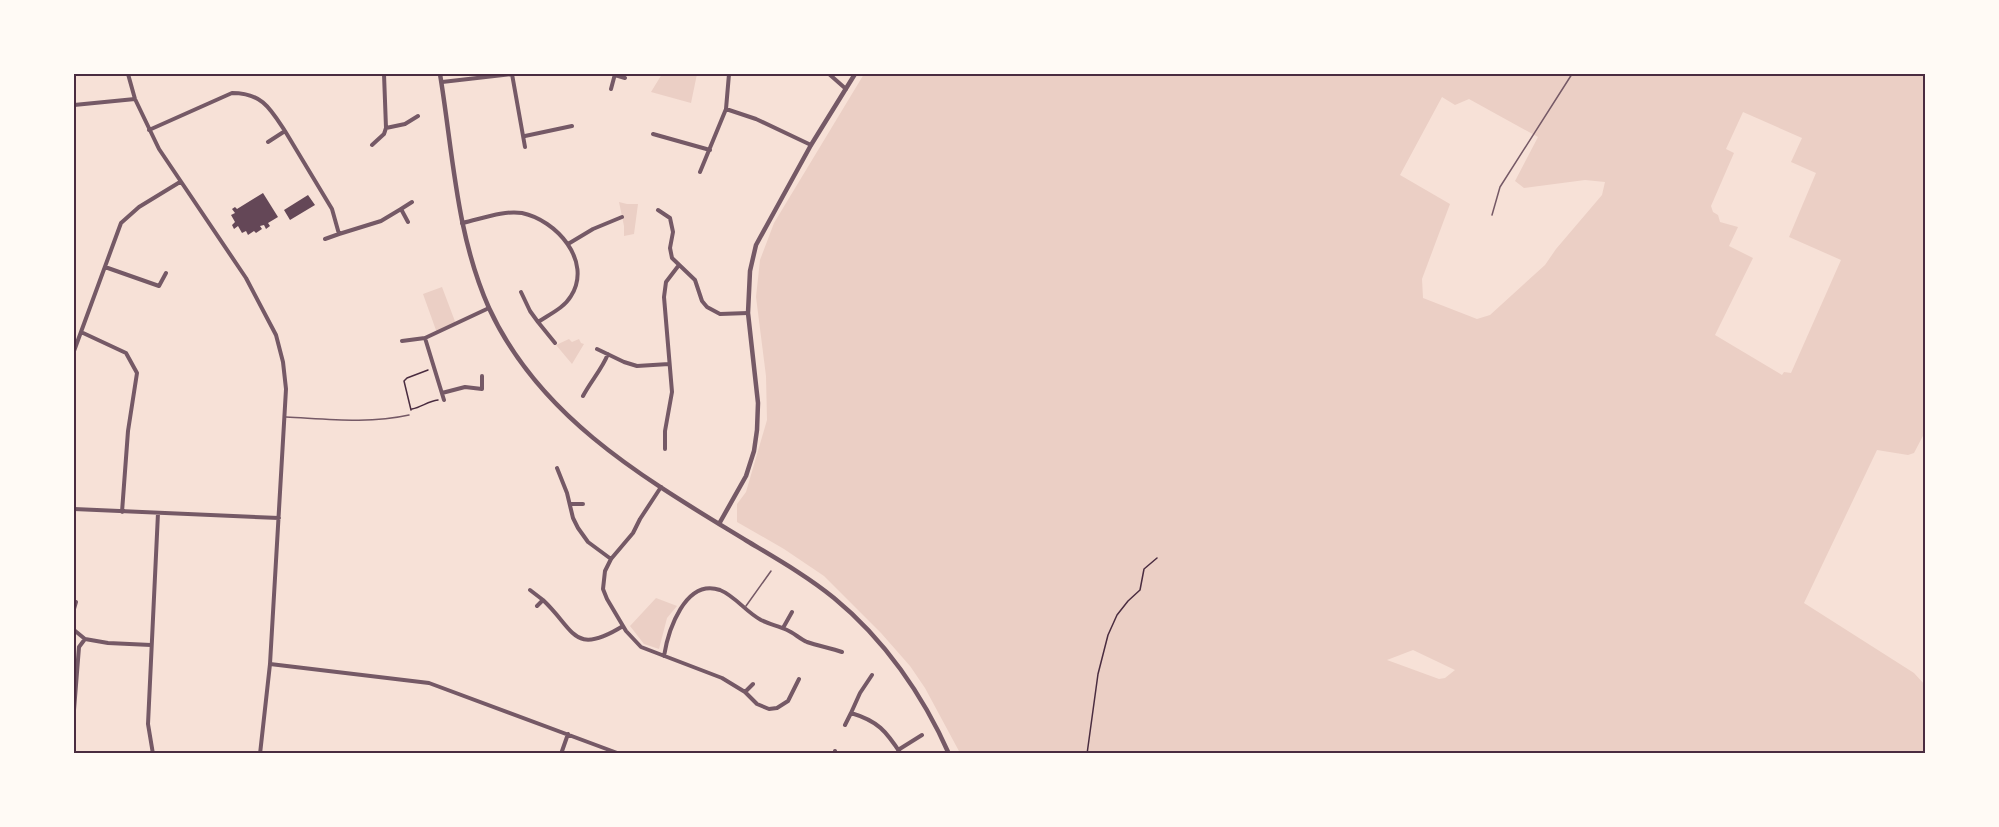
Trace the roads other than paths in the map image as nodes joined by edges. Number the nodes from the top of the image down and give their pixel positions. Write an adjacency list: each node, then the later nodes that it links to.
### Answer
1 (128, 74): 14 (street)
2 (384, 74): 19 (street)
3 (440, 74): 11 (street)
4 (513, 74): 11 (street); 23 (street)
5 (615, 74): 10 (street); 12 (street)
6 (729, 74): 16 (street)
7 (829, 74): 13 (street)
8 (855, 74): 13 (street)
9 (1572, 74): 34 (lane)
10 (625, 78)
11 (442, 82): 37 (street)
12 (610, 89)
13 (846, 89): 26 (street)
14 (135, 99): 15 (street); 20 (street)
15 (74, 105)
16 (726, 109): 26 (street); 28 (street)
17 (418, 116): 19 (street)
18 (572, 126): 23 (street)
19 (386, 128): 25 (street)
20 (149, 130): 21 (street); 30 (street)
21 (285, 131): 24 (street); 38 (street)
22 (653, 134): 28 (street)
23 (525, 136): 27 (street)
24 (268, 142)
25 (372, 145)
26 (811, 145): 46 (street)
27 (525, 147)
28 (710, 150): 29 (street)
29 (700, 172)
30 (180, 182): 42 (street); 61 (street)
31 (412, 202): 32 (street)
32 (401, 209): 36 (street); 38 (street)
33 (658, 210): 41 (street)
34 (1492, 215)
35 (622, 217): 40 (street)
36 (408, 222)
37 (462, 223): 40 (street); 45 (street)
38 (339, 234): 39 (street)
39 (325, 239)
40 (568, 244): 47 (street)
41 (679, 265): 46 (street); 55 (street)
42 (105, 267): 43 (street); 48 (street)
43 (166, 273)
44 (520, 292): 47 (street)
45 (489, 308): 49 (street); 64 (street)
46 (748, 313): 71 (street)
47 (538, 322): 51 (street)
48 (81, 332): 53 (street); 68 (street)
49 (424, 338): 50 (street); 57 (street)
50 (402, 341)
51 (555, 343)
52 (597, 349): 54 (street)
53 (74, 351)
54 (608, 354): 55 (street); 58 (street)
55 (669, 364): 62 (street)
56 (482, 376): 57 (street)
57 (442, 393): 59 (street)
58 (584, 396)
59 (444, 400)
60 (409, 415): 61 (lane)
61 (285, 417): 70 (street)
62 (665, 449)
63 (557, 468): 65 (street)
64 (661, 487): 71 (street); 72 (street)
65 (570, 504): 66 (street); 72 (street)
66 (583, 504)
67 (74, 509): 68 (street)
68 (122, 512): 69 (street)
69 (158, 513): 70 (street); 85 (street)
70 (279, 518): 88 (street)
71 (719, 524): 103 (street)
72 (611, 559): 81 (street)
73 (771, 571): 79 (lane)
74 (530, 590): 75 (street)
75 (543, 600): 77 (street); 81 (street)
76 (76, 602): 78 (street)
77 (537, 606)
78 (74, 609)
79 (744, 609): 82 (street); 87 (street)
80 (792, 612): 82 (street)
81 (623, 626): 87 (street)
82 (783, 628): 86 (street)
83 (74, 630): 84 (street)
84 (85, 639): 85 (street); 93 (street)
85 (151, 645): 99 (street)
86 (842, 652)
87 (664, 656): 92 (street)
88 (270, 664): 96 (street); 100 (street)
89 (872, 675): 94 (street)
90 (799, 679): 92 (street)
91 (753, 684): 92 (street)
92 (745, 692)
93 (74, 710)
94 (851, 712): 95 (street); 98 (street)
95 (845, 725)
96 (568, 734): 101 (street); 102 (street)
97 (922, 735): 98 (street)
98 (899, 752)
99 (153, 753)
100 (260, 753)
101 (561, 753)
102 (620, 753)
103 (949, 753)

